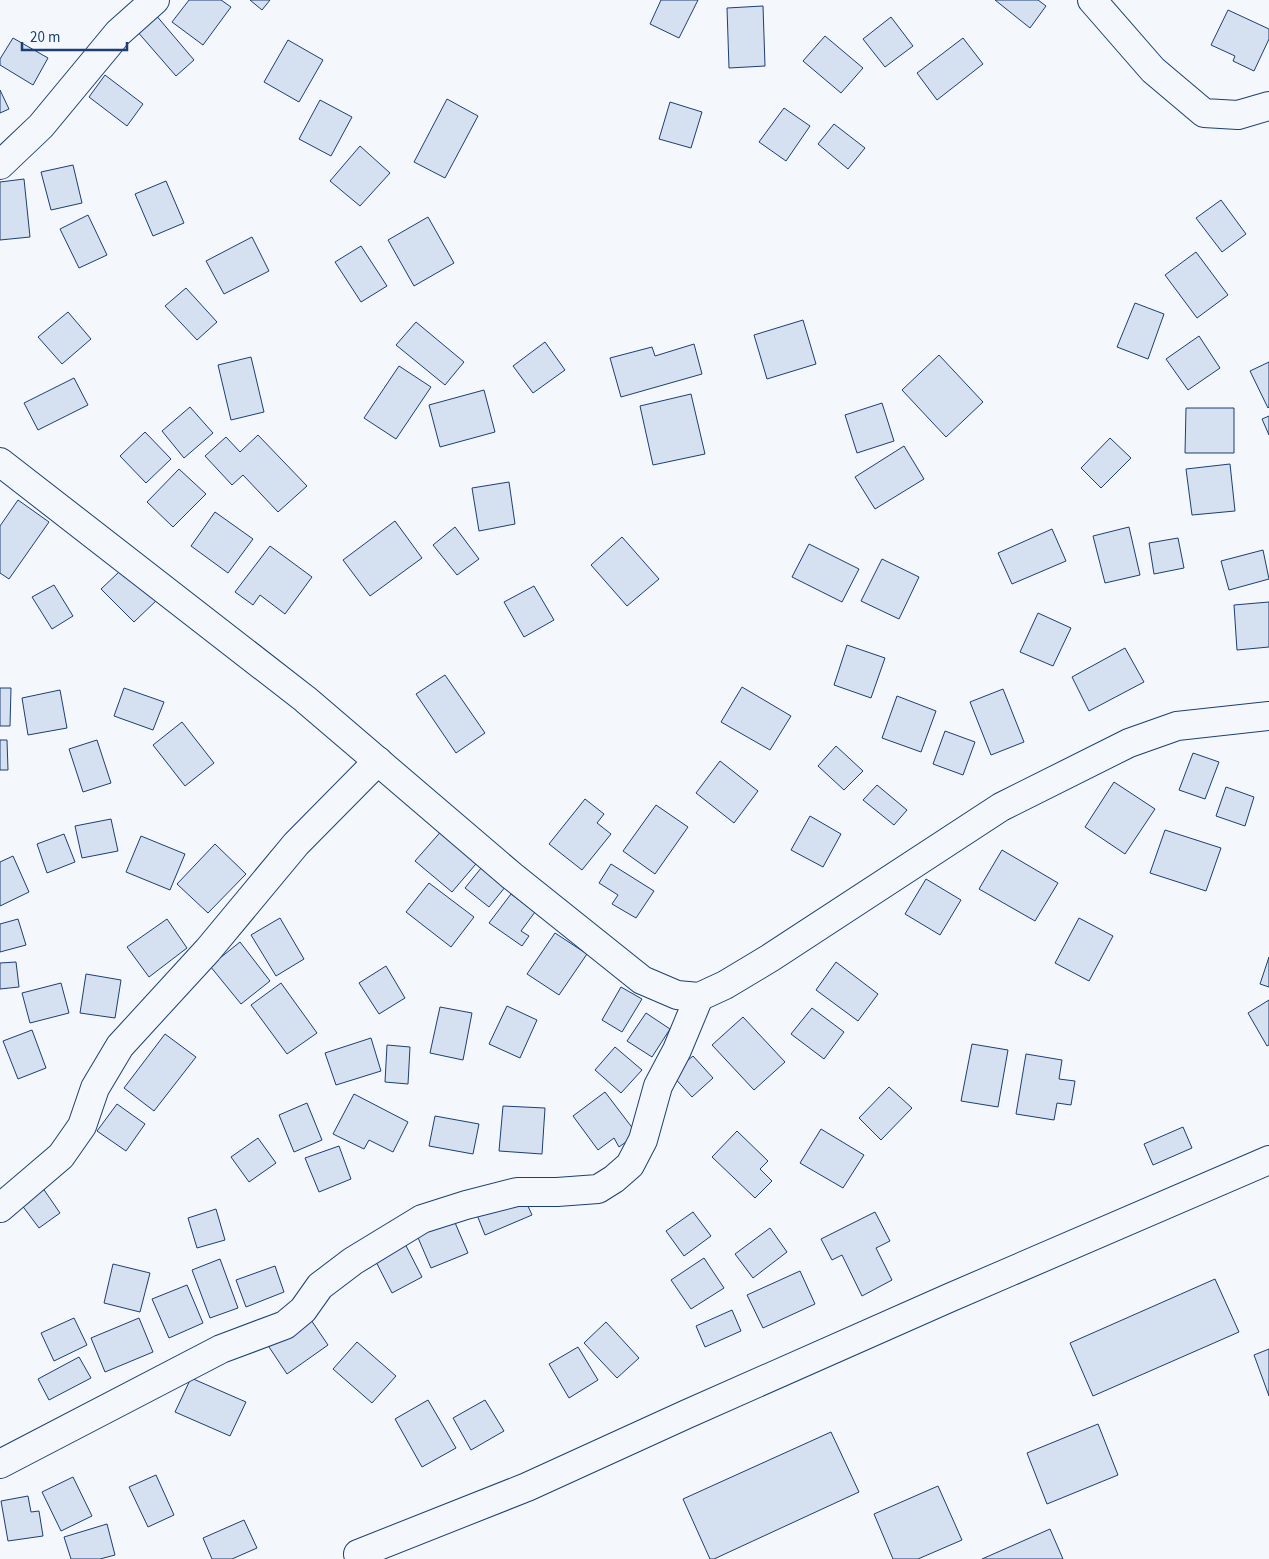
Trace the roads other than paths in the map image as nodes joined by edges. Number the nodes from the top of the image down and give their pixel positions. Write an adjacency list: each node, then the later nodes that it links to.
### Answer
1 (155, 0): 4 (street)
2 (1092, 0): 3 (street)
3 (1269, 106)
4 (0, 165)
5 (0, 462): 7 (street)
6 (1269, 716): 8 (street)
7 (378, 761): 8 (street); 10 (street)
8 (699, 997): 11 (street)
9 (1269, 1160): 12 (street)
10 (0, 1208)
11 (0, 1464)
12 (355, 1557)

